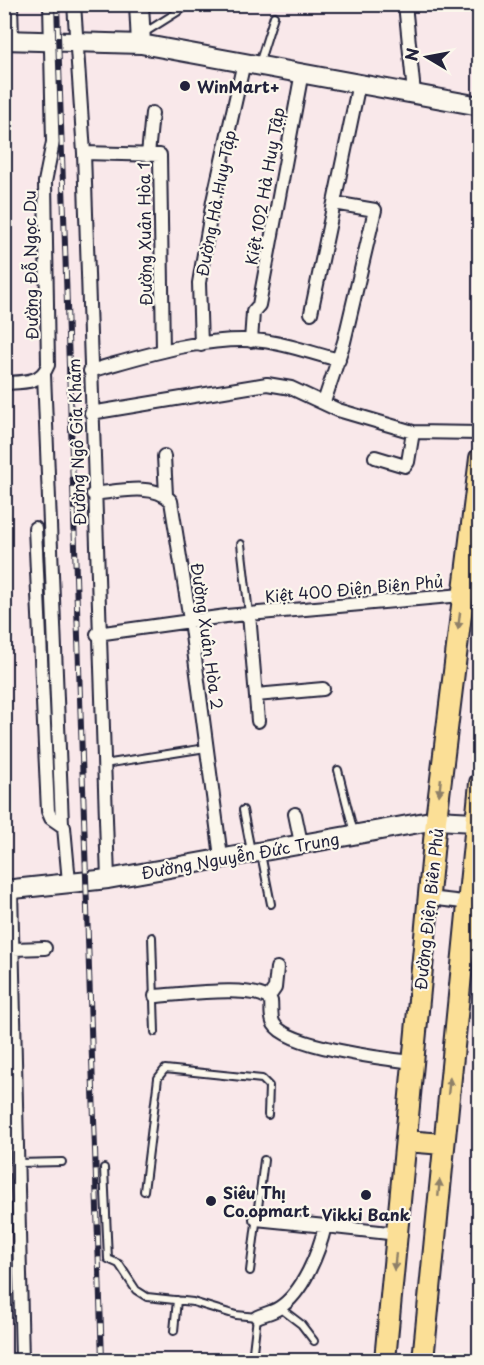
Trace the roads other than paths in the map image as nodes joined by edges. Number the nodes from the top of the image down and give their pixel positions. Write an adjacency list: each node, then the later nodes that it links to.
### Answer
1 (11, 4): 9 (street)
2 (50, 4): 10 (street, Đường Đỗ Ngọc Du)
3 (74, 4): 11 (street, Đường Ngô Gia Khảm)
4 (139, 4): 8 (street)
5 (190, 4): 8 (lane)
6 (405, 4): 15 (street)
7 (274, 16): 12 (lane)
8 (141, 39): 11 (street); 12 (street)
9 (8, 41): 10 (street)
10 (51, 41): 11 (street); 27 (street, Đường Đỗ Ngọc Du)
11 (77, 41): 18 (street, Đường Ngô Gia Khảm)
12 (251, 63): 13 (street); 23 (street, Đường Hà Huy Tập)
13 (302, 72): 14 (street); 22 (street, Kiệt 102 Hà Huy Tập)
14 (359, 83): 15 (street); 20 (street)
15 (414, 93): 16 (street)
16 (480, 106)
17 (152, 113): 19 (street)
18 (84, 153): 19 (street, Đường Xuân Hòa 1); 26 (street, Đường Ngô Gia Khảm)
19 (148, 155): 24 (street, Đường Xuân Hòa 1)
20 (334, 203): 21 (street); 25 (street)
21 (311, 313)
22 (251, 341): 23 (street); 25 (street)
23 (201, 345): 24 (street)
24 (163, 351): 26 (street)
25 (339, 360): 29 (street)
26 (90, 371): 30 (street, Đường Ngô Gia Khảm)
27 (44, 374): 28 (street); 55 (street, Đường Đỗ Ngọc Du)
28 (4, 383)
29 (324, 402): 30 (street); 31 (street)
30 (91, 413): 36 (street, Đường Ngô Gia Khảm)
31 (413, 432): 32 (street); 34 (street)
32 (480, 433)
33 (164, 456): 37 (street, Đường Xuân Hòa 2)
34 (375, 457)
35 (480, 458): 40 (main road, Đường Điện Biên Phủ)
36 (93, 494): 37 (street); 43 (street, Đường Ngô Gia Khảm)
37 (166, 495): 42 (street, Đường Xuân Hòa 2)
38 (35, 528): 55 (street)
39 (241, 544): 41 (lane)
40 (462, 595): 41 (street, Kiệt 400 Điện Biên Phủ); 53 (main road, Đường Điện Biên Phủ, one-way to 53)
41 (249, 614): 42 (street, Kiệt 400 Điện Biên Phủ); 45 (street, Kiệt 400 Điện Biên Phủ)
42 (190, 620): 43 (street, Kiệt 400 Điện Biên Phủ); 47 (street, Đường Xuân Hòa 2)
43 (98, 633): 48 (street, Đường Ngô Gia Khảm)
44 (323, 690): 45 (street)
45 (256, 695): 46 (street, Kiệt 400 Điện Biên Phủ)
46 (258, 721)
47 (207, 748): 48 (lane); 59 (street, Đường Xuân Hòa 2)
48 (103, 765): 60 (street, Đường Ngô Gia Khảm)
49 (338, 770): 56 (lane)
50 (480, 783): 54 (main road)
51 (243, 810): 58 (lane)
52 (295, 814): 57 (street)
53 (436, 820): 54 (street, Đường Nguyễn Đức Trung); 56 (street, Đường Nguyễn Đức Trung); 63 (main road, Đường Điện Biên Phủ)
54 (475, 822): 64 (main road)
55 (62, 824): 61 (street, Đường Đỗ Ngọc Du)
56 (354, 834): 57 (street, Đường Nguyễn Đức Trung)
57 (301, 843): 58 (street, Đường Nguyễn Đức Trung)
58 (256, 851): 59 (street, Đường Nguyễn Đức Trung); 65 (lane)
59 (221, 857): 60 (street, Đường Nguyễn Đức Trung)
60 (108, 879): 61 (street, Đường Nguyễn Đức Trung)
61 (69, 882): 62 (street, Đường Nguyễn Đức Trung)
62 (8, 890): 68 (street)
63 (429, 898): 64 (street); 74 (main road, Đường Điện Biên Phủ)
64 (473, 903): 77 (main road, one-way to 64)
65 (272, 904)
66 (152, 938): 71 (lane)
67 (45, 948): 68 (street)
68 (10, 951): 70 (street)
69 (277, 968): 72 (street)
70 (9, 978): 80 (street)
71 (155, 996): 72 (street); 73 (lane)
72 (268, 998): 74 (street)
73 (155, 1032)
74 (413, 1062): 76 (main road, Đường Điện Biên Phủ)
75 (268, 1115): 83 (lane)
76 (406, 1141): 77 (main road); 86 (main road, Đường Điện Biên Phủ)
77 (443, 1144): 96 (main road, one-way to 77)
78 (264, 1160): 84 (lane)
79 (63, 1162): 80 (lane)
80 (18, 1163): 81 (street); 93 (street)
81 (4, 1164)
82 (104, 1168): 88 (lane)
83 (144, 1191)
84 (256, 1219): 85 (street); 87 (lane)
85 (325, 1226): 86 (street); 89 (street)
86 (398, 1234): 95 (main road, Đường Điện Biên Phủ, one-way to 95)
87 (250, 1271)
88 (177, 1300): 90 (lane); 91 (lane)
89 (280, 1308): 90 (street); 92 (lane)
90 (257, 1317): 94 (lane)
91 (174, 1331)
92 (314, 1341)
93 (22, 1360)
94 (252, 1360)
95 (385, 1360)
96 (423, 1360)

